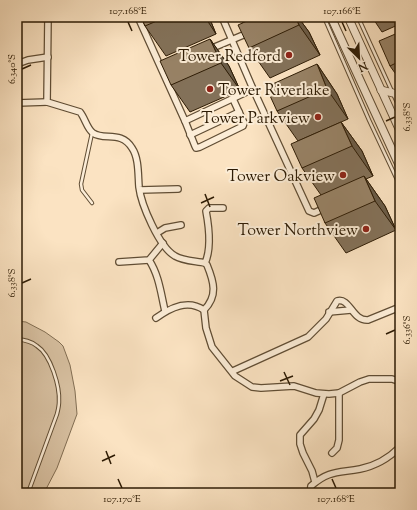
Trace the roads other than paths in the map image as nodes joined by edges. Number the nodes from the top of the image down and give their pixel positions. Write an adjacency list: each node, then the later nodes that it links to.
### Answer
1 (48, 17): 11 (street)
2 (138, 17): 14 (street)
3 (222, 17): 9 (street)
4 (324, 17): 28 (lane)
5 (331, 17): 27 (street)
6 (348, 17): 16 (street)
7 (358, 17): 17 (lane)
8 (252, 31): 9 (street)
9 (232, 40): 10 (street); 15 (street)
10 (206, 51)
11 (48, 57): 12 (street); 19 (street)
12 (17, 64)
13 (168, 67): 14 (street)
14 (162, 69): 23 (street)
15 (253, 89): 18 (street); 32 (street)
16 (381, 90): 17 (street); 24 (street)
17 (393, 93): 21 (lane)
18 (233, 99): 22 (street); 23 (street)
19 (47, 102): 20 (street); 25 (street)
20 (17, 103)
21 (400, 109)
22 (239, 112): 26 (street); 26 (street)
23 (185, 121): 26 (street)
24 (400, 131)
25 (92, 132): 30 (street); 31 (lane)
26 (190, 135)
27 (400, 167)
28 (400, 186)
29 (178, 189): 30 (street)
30 (140, 190): 35 (street)
31 (92, 203)
32 (334, 204)
33 (223, 208): 39 (street)
34 (180, 225): 35 (street)
35 (157, 233): 36 (street)
36 (163, 243): 37 (street); 39 (street)
37 (149, 260): 38 (street); 43 (street)
38 (120, 262)
39 (205, 263): 41 (street)
40 (400, 307): 42 (street)
41 (204, 310): 43 (street); 50 (street)
42 (351, 310): 44 (street); 44 (street)
43 (164, 312): 45 (street)
44 (330, 312): 47 (street)
45 (156, 318)
46 (17, 338): 54 (lane)
47 (233, 371)
48 (400, 384): 49 (street)
49 (338, 392): 50 (street); 52 (street)
50 (324, 394): 53 (street)
51 (400, 447): 53 (street)
52 (332, 453)
53 (315, 482): 55 (street)
54 (28, 493)
55 (310, 493)

